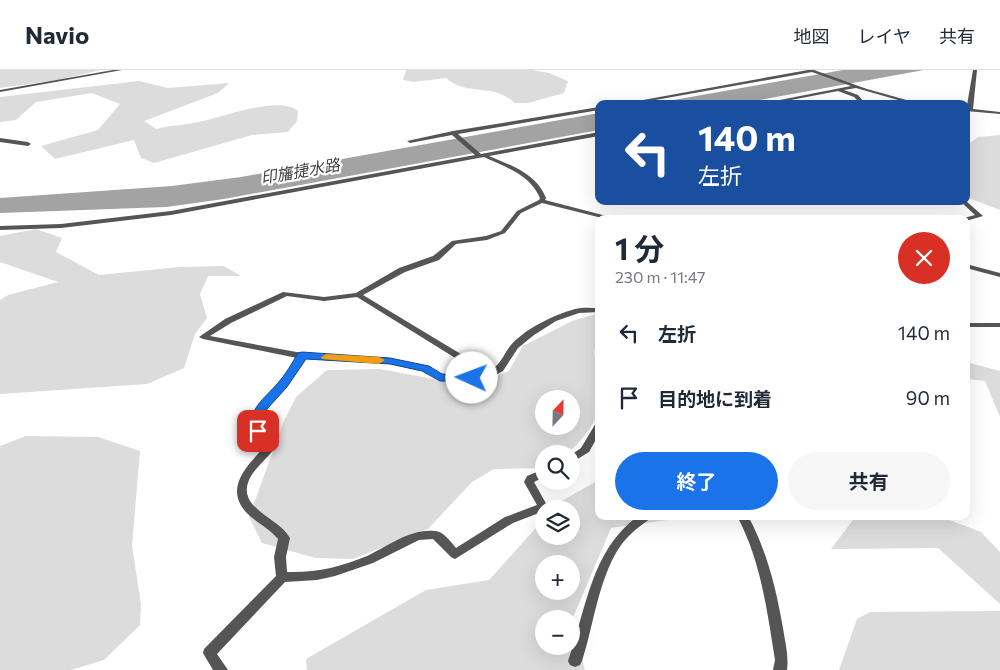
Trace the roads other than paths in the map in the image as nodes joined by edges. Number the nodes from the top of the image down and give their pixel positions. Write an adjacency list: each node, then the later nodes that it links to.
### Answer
1 (120, 70): 6 (street)
2 (975, 70): 11 (street)
3 (813, 71): 4 (street); 7 (street)
4 (854, 86): 5 (street); 10 (street)
5 (838, 90): 8 (street); 9 (street)
6 (0, 91)
7 (645, 100)
8 (783, 100)
9 (860, 100)
10 (905, 100)
11 (970, 100)
12 (595, 109): 15 (street)
13 (970, 110): 14 (street)
14 (1000, 113)
15 (455, 135): 18 (street); 20 (street)
16 (595, 135): 20 (street)
17 (0, 140): 19 (street)
18 (410, 141)
19 (28, 144)
20 (481, 155): 21 (street); 25 (street)
21 (541, 201): 23 (street); 28 (street)
22 (968, 205): 24 (street)
23 (599, 215)
24 (970, 219)
25 (0, 228)
26 (970, 267): 27 (street)
27 (1000, 276)
28 (358, 296): 32 (street); 33 (street)
29 (595, 310): 33 (street)
30 (1000, 325): 31 (street)
31 (970, 326)
32 (302, 356): 33 (street); 39 (street)
33 (489, 375)
34 (595, 432): 35 (street)
35 (580, 454)
36 (535, 478): 39 (street)
37 (640, 520): 40 (street)
38 (744, 520): 42 (street)
39 (282, 577): 41 (street)
40 (575, 661)
41 (221, 670)
42 (780, 670)

